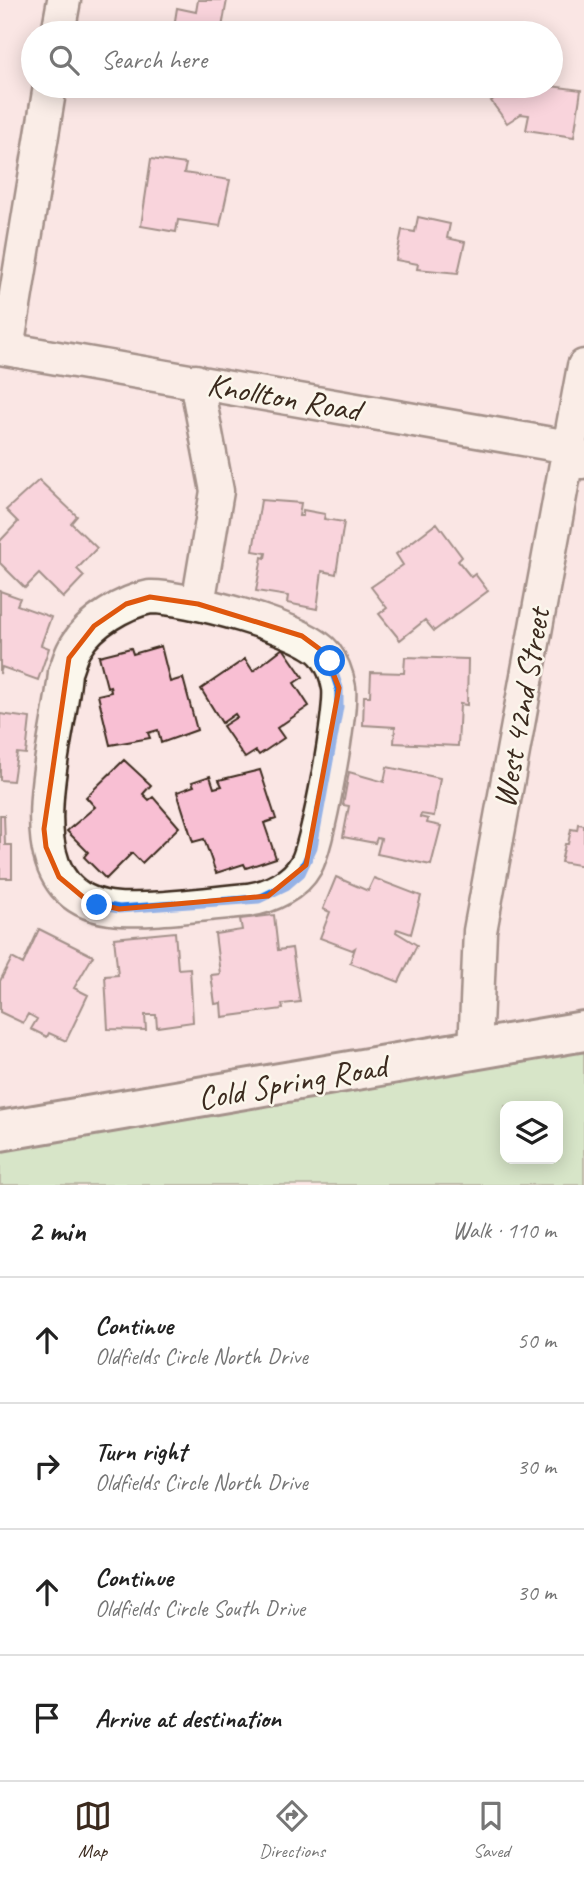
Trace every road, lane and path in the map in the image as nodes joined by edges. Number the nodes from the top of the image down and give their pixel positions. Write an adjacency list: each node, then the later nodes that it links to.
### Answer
1 (64, 0): 2 (street)
2 (60, 21)
3 (48, 98): 4 (street)
4 (3, 348): 6 (street, Knollton Road)
5 (584, 366): 7 (street, West 42nd Street)
6 (196, 381): 7 (street, Knollton Road); 8 (street)
7 (579, 449): 10 (street, West 42nd Street)
8 (198, 604): 8 (street)
9 (584, 1031): 10 (street, Cold Spring Road)
10 (475, 1051): 11 (street, Cold Spring Road)
11 (0, 1131)

